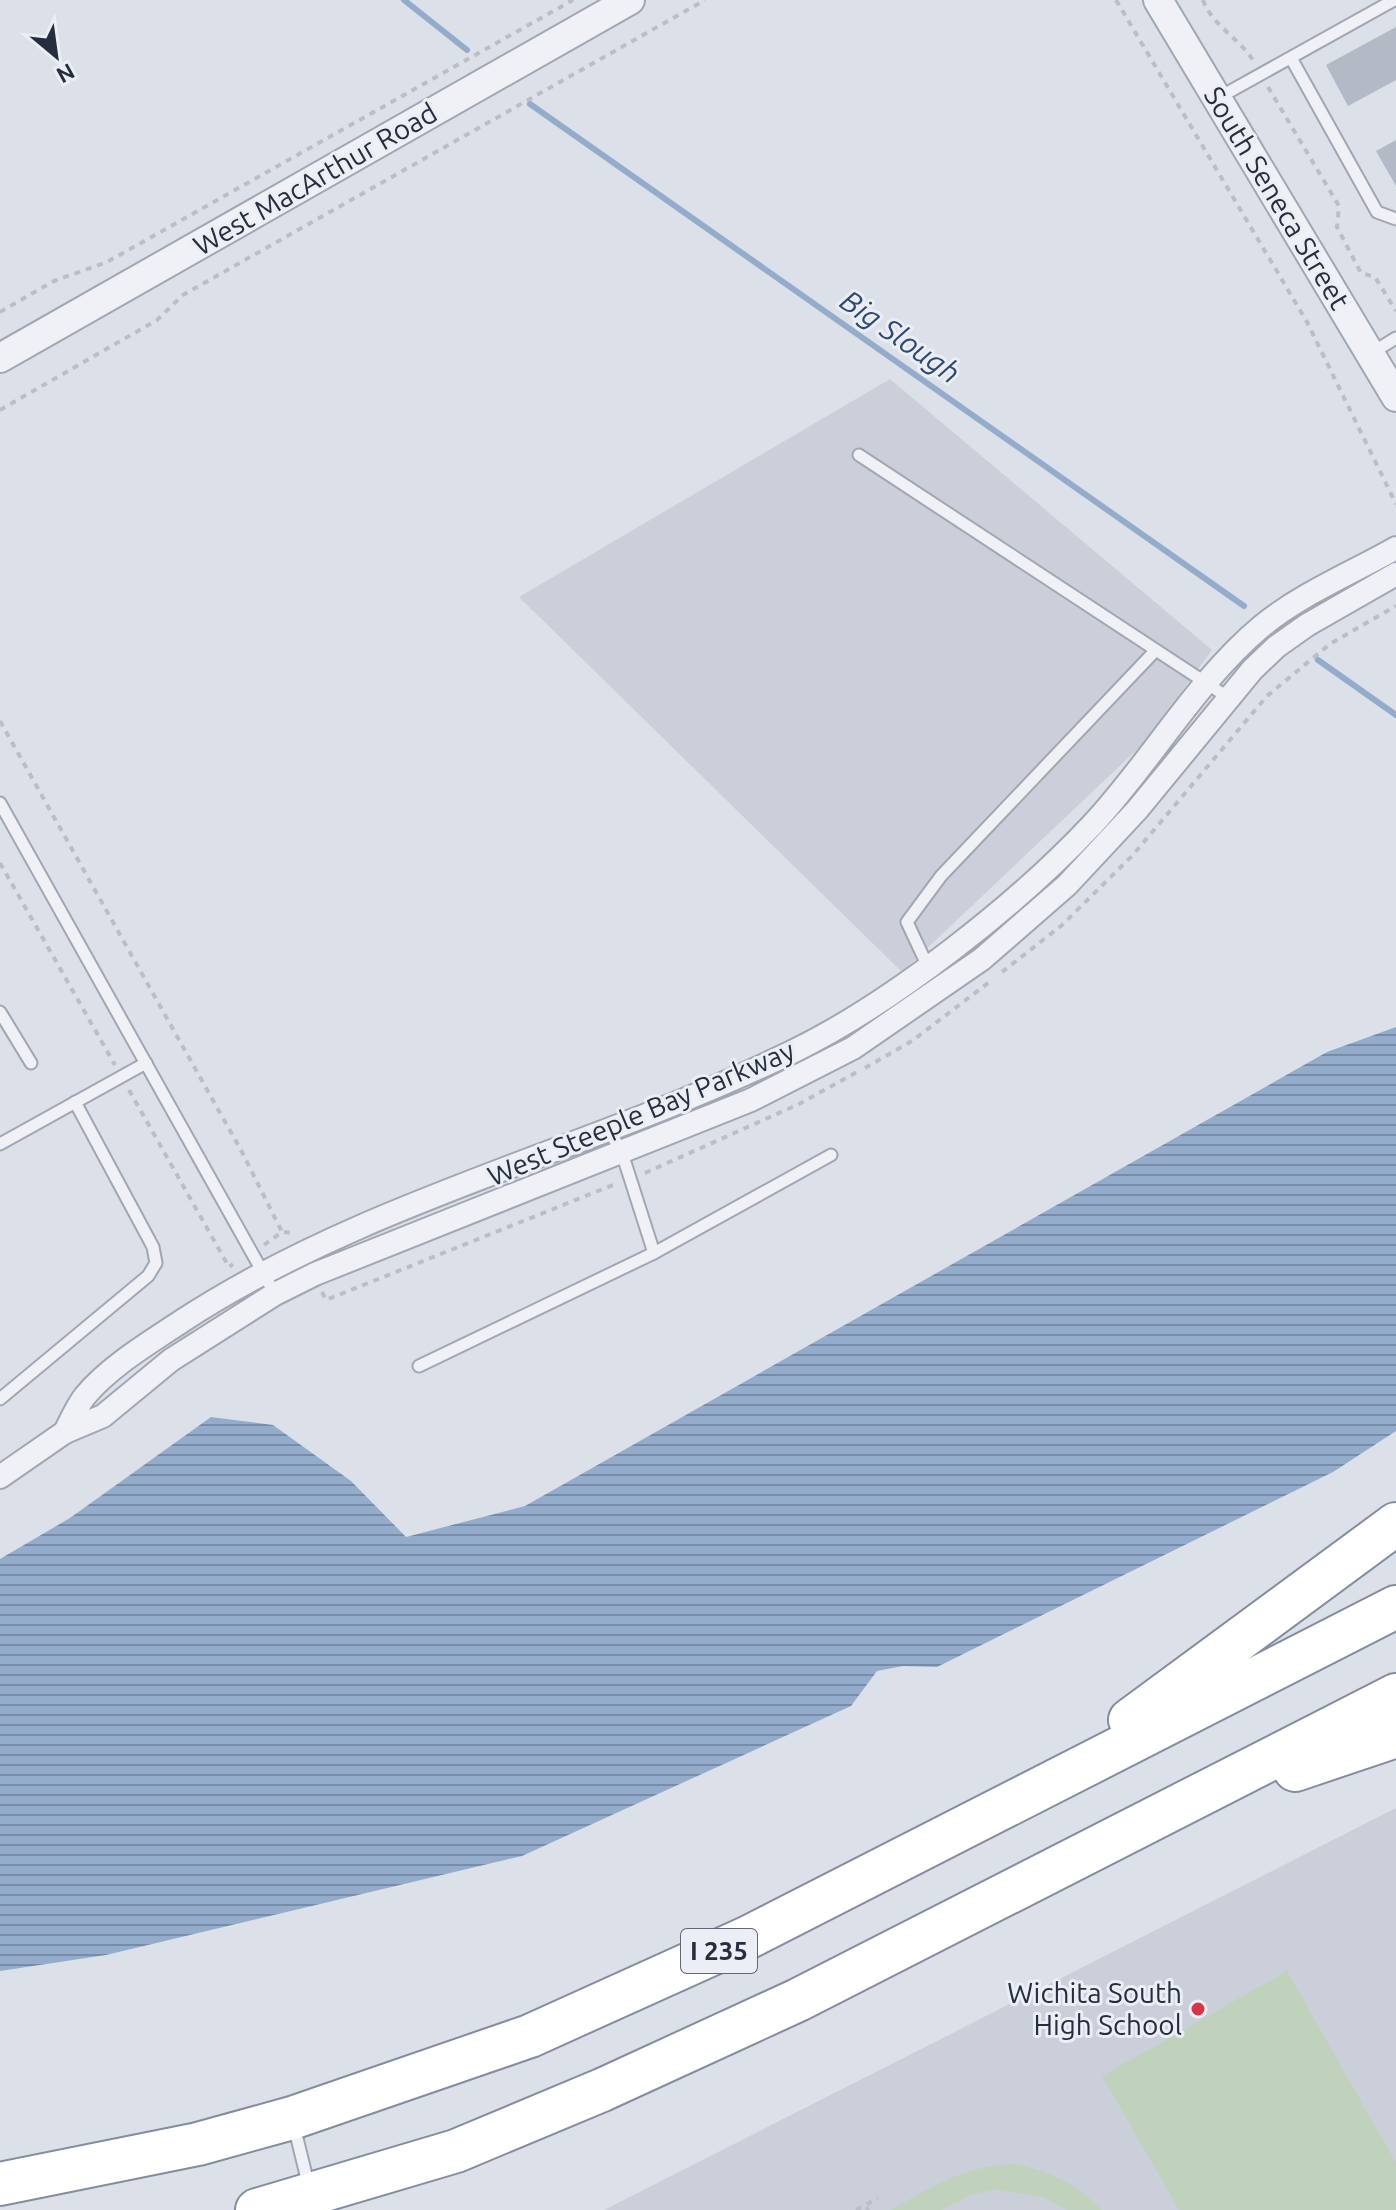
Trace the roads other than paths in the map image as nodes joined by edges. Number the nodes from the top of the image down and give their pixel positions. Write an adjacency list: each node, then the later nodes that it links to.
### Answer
1 (630, 0): 9 (street, West MacArthur Road)
2 (1158, 0): 5 (street, South Seneca Street)
3 (1394, 0): 4 (lane)
4 (1291, 58): 5 (lane); 6 (lane)
5 (1218, 99): 8 (street, South Seneca Street)
6 (1396, 219)
7 (1396, 338): 8 (lane)
8 (1370, 354): 10 (street, South Seneca Street)
9 (0, 358)
10 (1396, 397)
11 (859, 455): 14 (lane)
12 (1396, 548): 15 (street, West Steeple Bay Parkway)
13 (1396, 574): 16 (street, West Steeple Bay Parkway)
14 (1155, 651): 15 (lane); 18 (lane)
15 (1207, 685): 16 (lane); 18 (street, West Steeple Bay Parkway)
16 (1229, 698): 19 (street, West Steeple Bay Parkway)
17 (0, 803): 22 (lane)
18 (926, 966): 19 (lane); 24 (street, West Steeple Bay Parkway)
19 (944, 987): 26 (street, West Steeple Bay Parkway)
20 (0, 1012): 21 (lane)
21 (31, 1063)
22 (146, 1063): 23 (lane); 29 (lane)
23 (75, 1102): 25 (lane); 32 (lane)
24 (609, 1130): 26 (lane); 29 (street, West Steeple Bay Parkway)
25 (0, 1144)
26 (622, 1153): 28 (lane); 30 (street, West Steeple Bay Parkway)
27 (831, 1155): 28 (lane)
28 (654, 1253): 31 (lane)
29 (263, 1272): 30 (lane); 33 (street, West Steeple Bay Parkway)
30 (275, 1294): 33 (street, West Steeple Bay Parkway)
31 (419, 1366)
32 (0, 1399)
33 (65, 1432): 34 (street, West Steeple Bay Parkway)
34 (0, 1477)
35 (1396, 1524): 39 (highway)
36 (1396, 1607): 39 (highway, I 235)
37 (1396, 1695): 40 (highway)
38 (1396, 1736): 40 (highway)
39 (1031, 1793): 41 (highway, I 235)
40 (1154, 1818): 43 (highway)
41 (292, 2118): 42 (highway, I 235); 43 (lane)
42 (0, 2184)
43 (311, 2194): 44 (highway)
44 (257, 2210)

